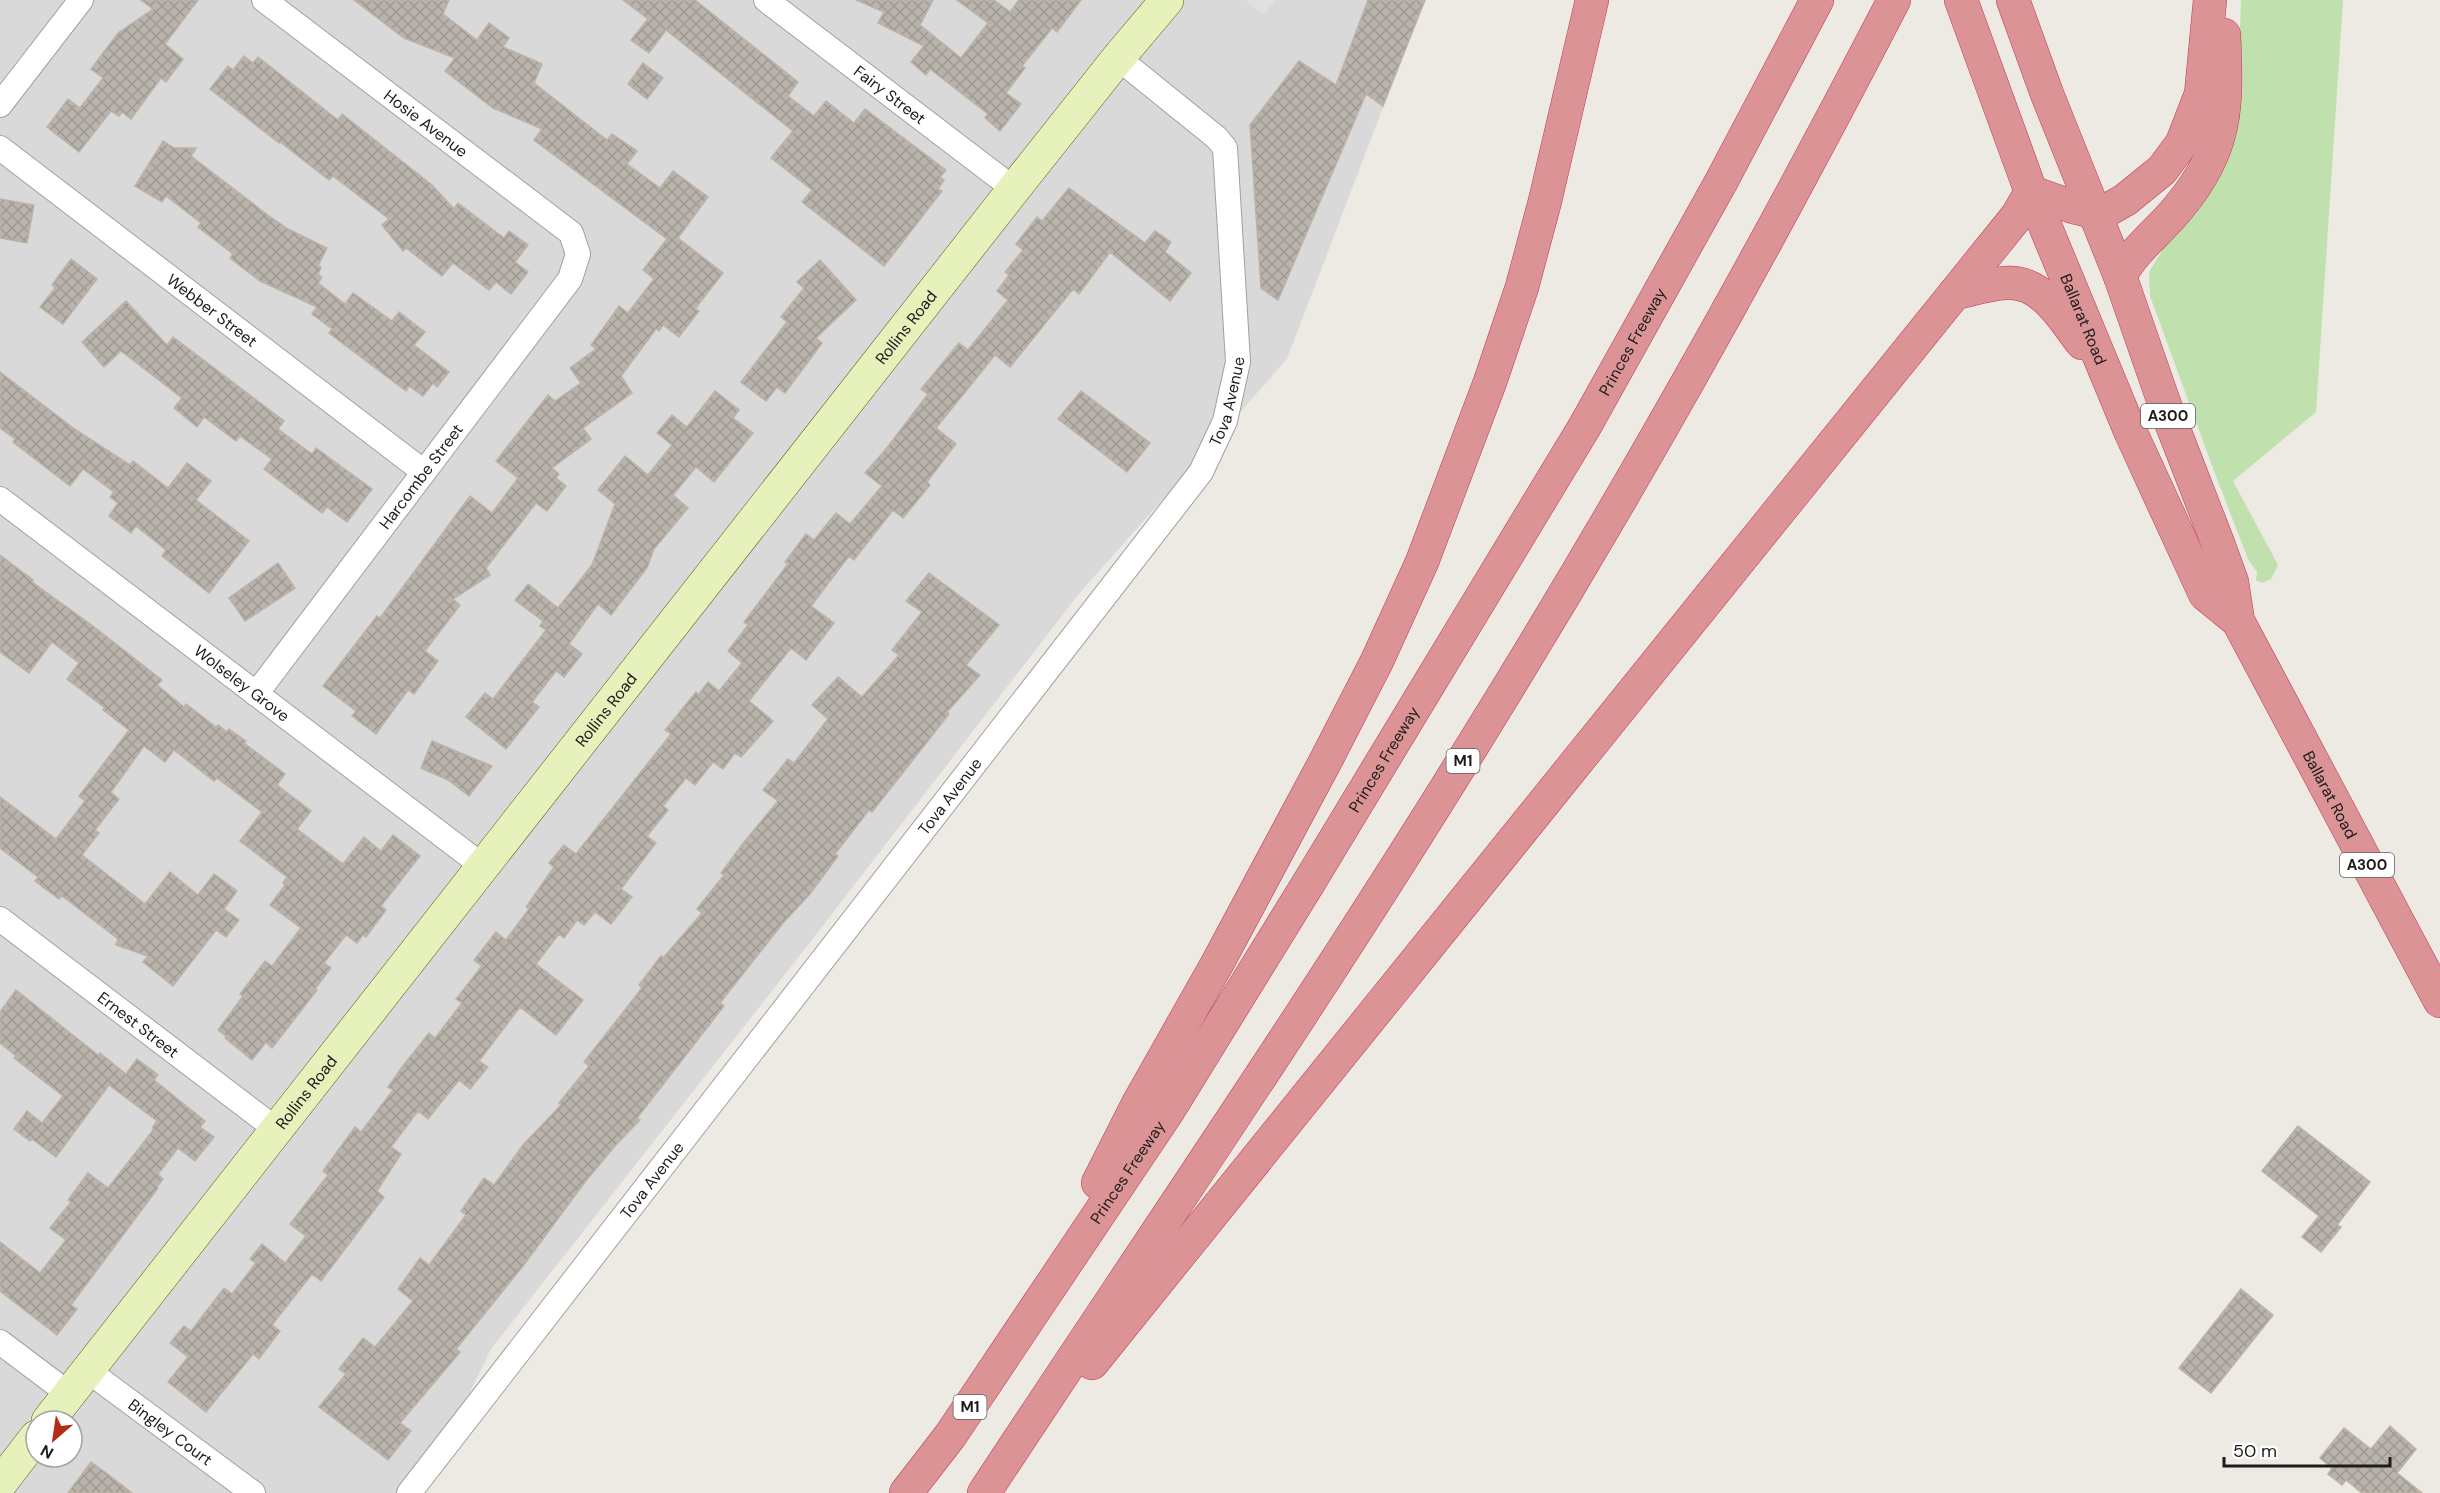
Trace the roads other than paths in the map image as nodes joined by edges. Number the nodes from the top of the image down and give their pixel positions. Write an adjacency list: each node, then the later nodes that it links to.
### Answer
1 (81, 0): 13 (street)
2 (264, 0): 18 (street, Hosie Avenue)
3 (766, 0): 15 (street, Fairy Street)
4 (1167, 0): 12 (street, Rollins Road)
5 (1817, 0): 30 (highway, Princes Freeway / M1)
6 (1894, 0): 39 (highway, M1)
7 (1961, 0): 16 (highway, Ballarat Road / A300)
8 (2013, 0): 17 (highway, Ballarat Road / A300)
9 (2210, 0): 17 (highway)
10 (2223, 0): 19 (highway)
11 (1591, 6): 30 (highway)
12 (1118, 58): 15 (street, Rollins Road); 37 (street, Tova Avenue)
13 (0, 105)
14 (0, 148): 22 (street, Webber Street)
15 (1014, 189): 26 (street, Rollins Road)
16 (2031, 192): 17 (highway); 20 (highway); 21 (highway, Ballarat Road / A300)
17 (2094, 212): 19 (highway, Ballarat Road / A300)
18 (578, 254): 22 (street, Harcombe Street)
19 (2120, 276): 24 (highway, Ballarat Road / A300)
20 (1955, 293): 21 (highway); 39 (highway)
21 (2106, 375): 24 (highway, Ballarat Road / A300)
22 (424, 472): 25 (street, Harcombe Street)
23 (0, 499): 25 (street, Wolseley Grove)
24 (2238, 621): 28 (highway, Ballarat Road / A300)
25 (256, 694): 26 (street, Wolseley Grove)
26 (484, 867): 29 (street, Rollins Road)
27 (0, 919): 29 (street, Ernest Street)
28 (2440, 1001)
29 (277, 1130): 32 (street, Rollins Road)
30 (1029, 1318): 38 (highway, Princes Freeway / M1)
31 (0, 1342): 32 (street, Bingley Court)
32 (78, 1382): 33 (street, Rollins Road); 36 (street, Bingley Court)
33 (57, 1409)
34 (24, 1453): 35 (street)
35 (0, 1484)
36 (254, 1493)
37 (409, 1493)
38 (906, 1493)
39 (986, 1493)

